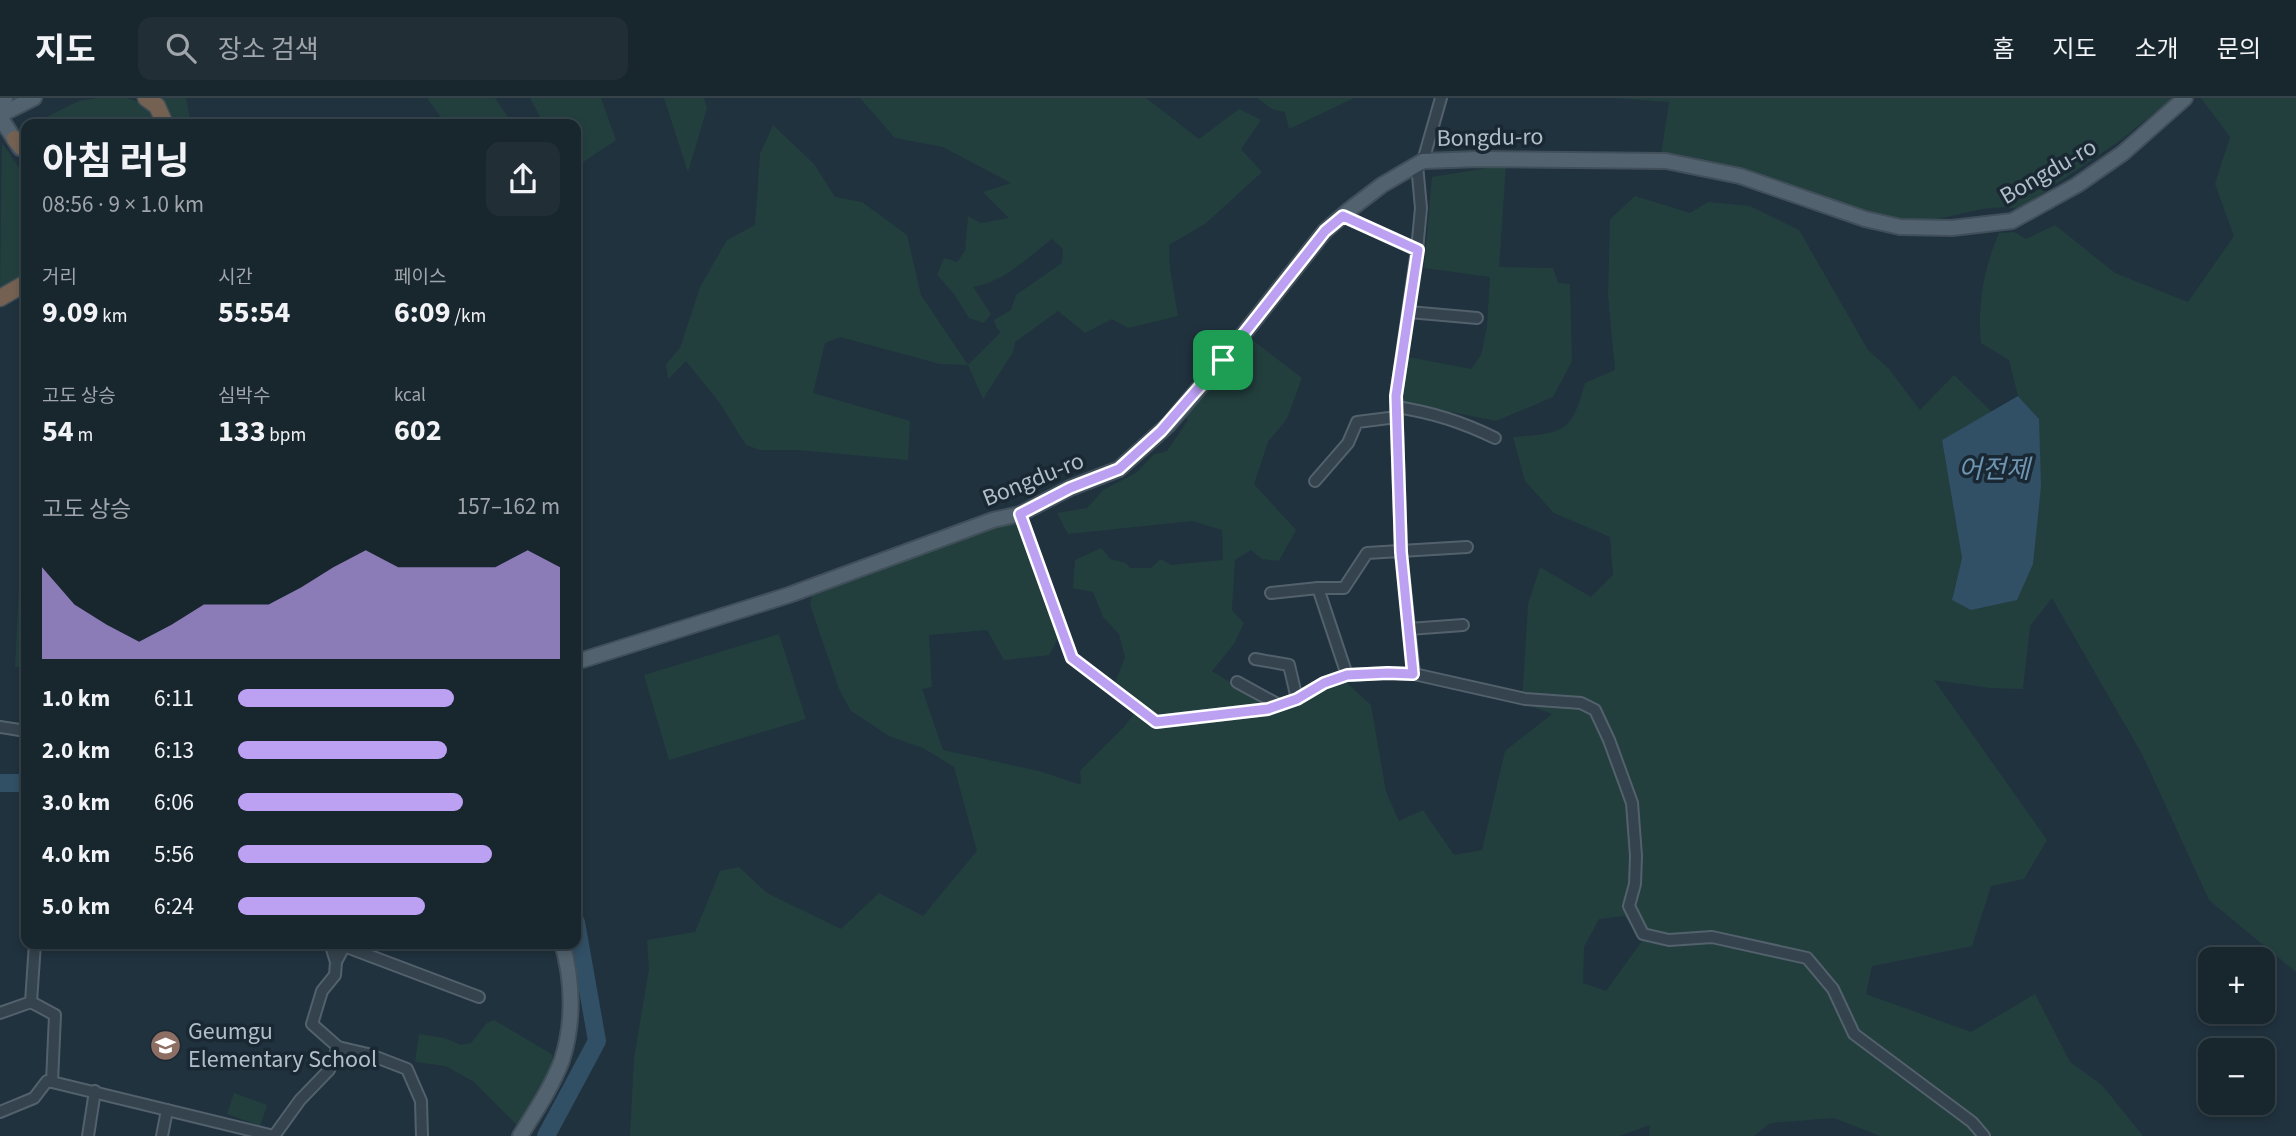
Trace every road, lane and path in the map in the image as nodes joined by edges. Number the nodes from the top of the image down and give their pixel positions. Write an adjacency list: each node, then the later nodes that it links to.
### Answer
1 (5, 98): 6 (main road)
2 (34, 98): 7 (main road)
3 (146, 98): 8 (highway)
4 (1441, 98): 10 (street)
5 (2185, 98): 10 (main road, Bongdu-ro)
6 (0, 100)
7 (0, 116): 9 (main road)
8 (163, 119)
9 (20, 145)
10 (1420, 163): 11 (main road, Bongdu-ro); 12 (street)
11 (1343, 216): 12 (street); 20 (main road, Bongdu-ro)
12 (1418, 250): 15 (street)
13 (21, 286): 14 (highway)
14 (0, 298)
15 (1409, 312): 16 (street); 17 (street)
16 (1477, 318)
17 (1397, 412): 18 (street); 19 (street); 22 (street)
18 (1495, 438)
19 (1315, 481)
20 (1020, 514): 28 (main road, Bongdu-ro); 33 (street)
21 (1467, 547): 22 (street)
22 (1401, 552): 23 (street); 26 (street)
23 (1318, 588): 24 (street); 30 (street)
24 (1271, 593)
25 (1463, 625): 26 (street)
26 (1409, 629): 29 (street)
27 (1255, 659): 32 (street)
28 (581, 660)
29 (1413, 674): 30 (street); 55 (street)
30 (1347, 675): 32 (street)
31 (1237, 681): 33 (street)
32 (1297, 699): 33 (street)
33 (1279, 705)
34 (0, 727): 35 (street)
35 (21, 730)
36 (35, 949): 43 (street)
37 (332, 949): 41 (street)
38 (342, 949): 41 (street)
39 (358, 949): 42 (street)
40 (564, 949): 54 (main road)
41 (335, 962): 45 (street)
42 (480, 997)
43 (31, 1002): 44 (street); 46 (street)
44 (0, 1013)
45 (338, 1047): 52 (street); 53 (street)
46 (52, 1082): 47 (street); 49 (street)
47 (95, 1091): 48 (street); 50 (street)
48 (167, 1110): 51 (street); 52 (street)
49 (0, 1112)
50 (88, 1136)
51 (162, 1136)
52 (274, 1136)
53 (422, 1136)
54 (520, 1136)
55 (1984, 1136)

